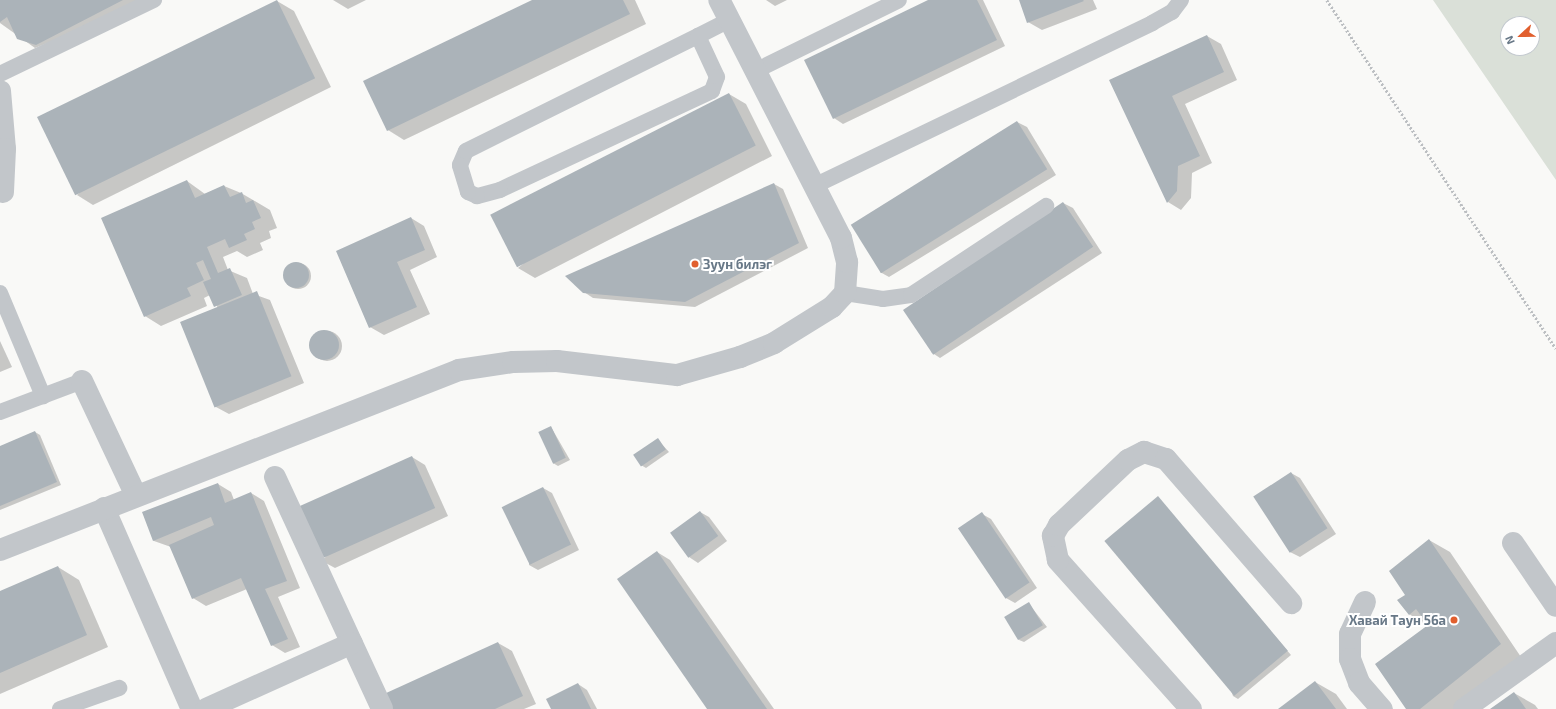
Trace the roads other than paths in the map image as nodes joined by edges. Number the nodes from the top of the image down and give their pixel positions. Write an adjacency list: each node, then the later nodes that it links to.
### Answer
1 (154, 0): 8 (lane)
2 (719, 0): 5 (street)
3 (899, 0): 7 (lane)
4 (1181, 0): 10 (lane)
5 (730, 20): 6 (lane); 7 (street)
6 (698, 36): 6 (lane)
7 (756, 70): 10 (street)
8 (0, 74)
9 (0, 91): 11 (street)
10 (816, 185): 13 (street)
11 (3, 192)
12 (1046, 206): 13 (lane)
13 (845, 292): 19 (street)
14 (0, 293): 16 (lane)
15 (82, 381): 16 (lane); 19 (street)
16 (43, 396): 17 (lane)
17 (0, 412)
18 (275, 477): 26 (street)
19 (136, 496): 20 (street)
20 (104, 508): 22 (street); 30 (street)
21 (1513, 543): 25 (street)
22 (0, 550)
23 (1365, 602): 34 (street)
24 (1291, 603): 33 (street)
25 (1556, 606)
26 (352, 643): 31 (street); 32 (street)
27 (1556, 643): 35 (street)
28 (119, 688): 29 (lane)
29 (60, 709)
30 (192, 709)
31 (206, 709)
32 (382, 709)
33 (1191, 709)
34 (1382, 709)
35 (1464, 709)

